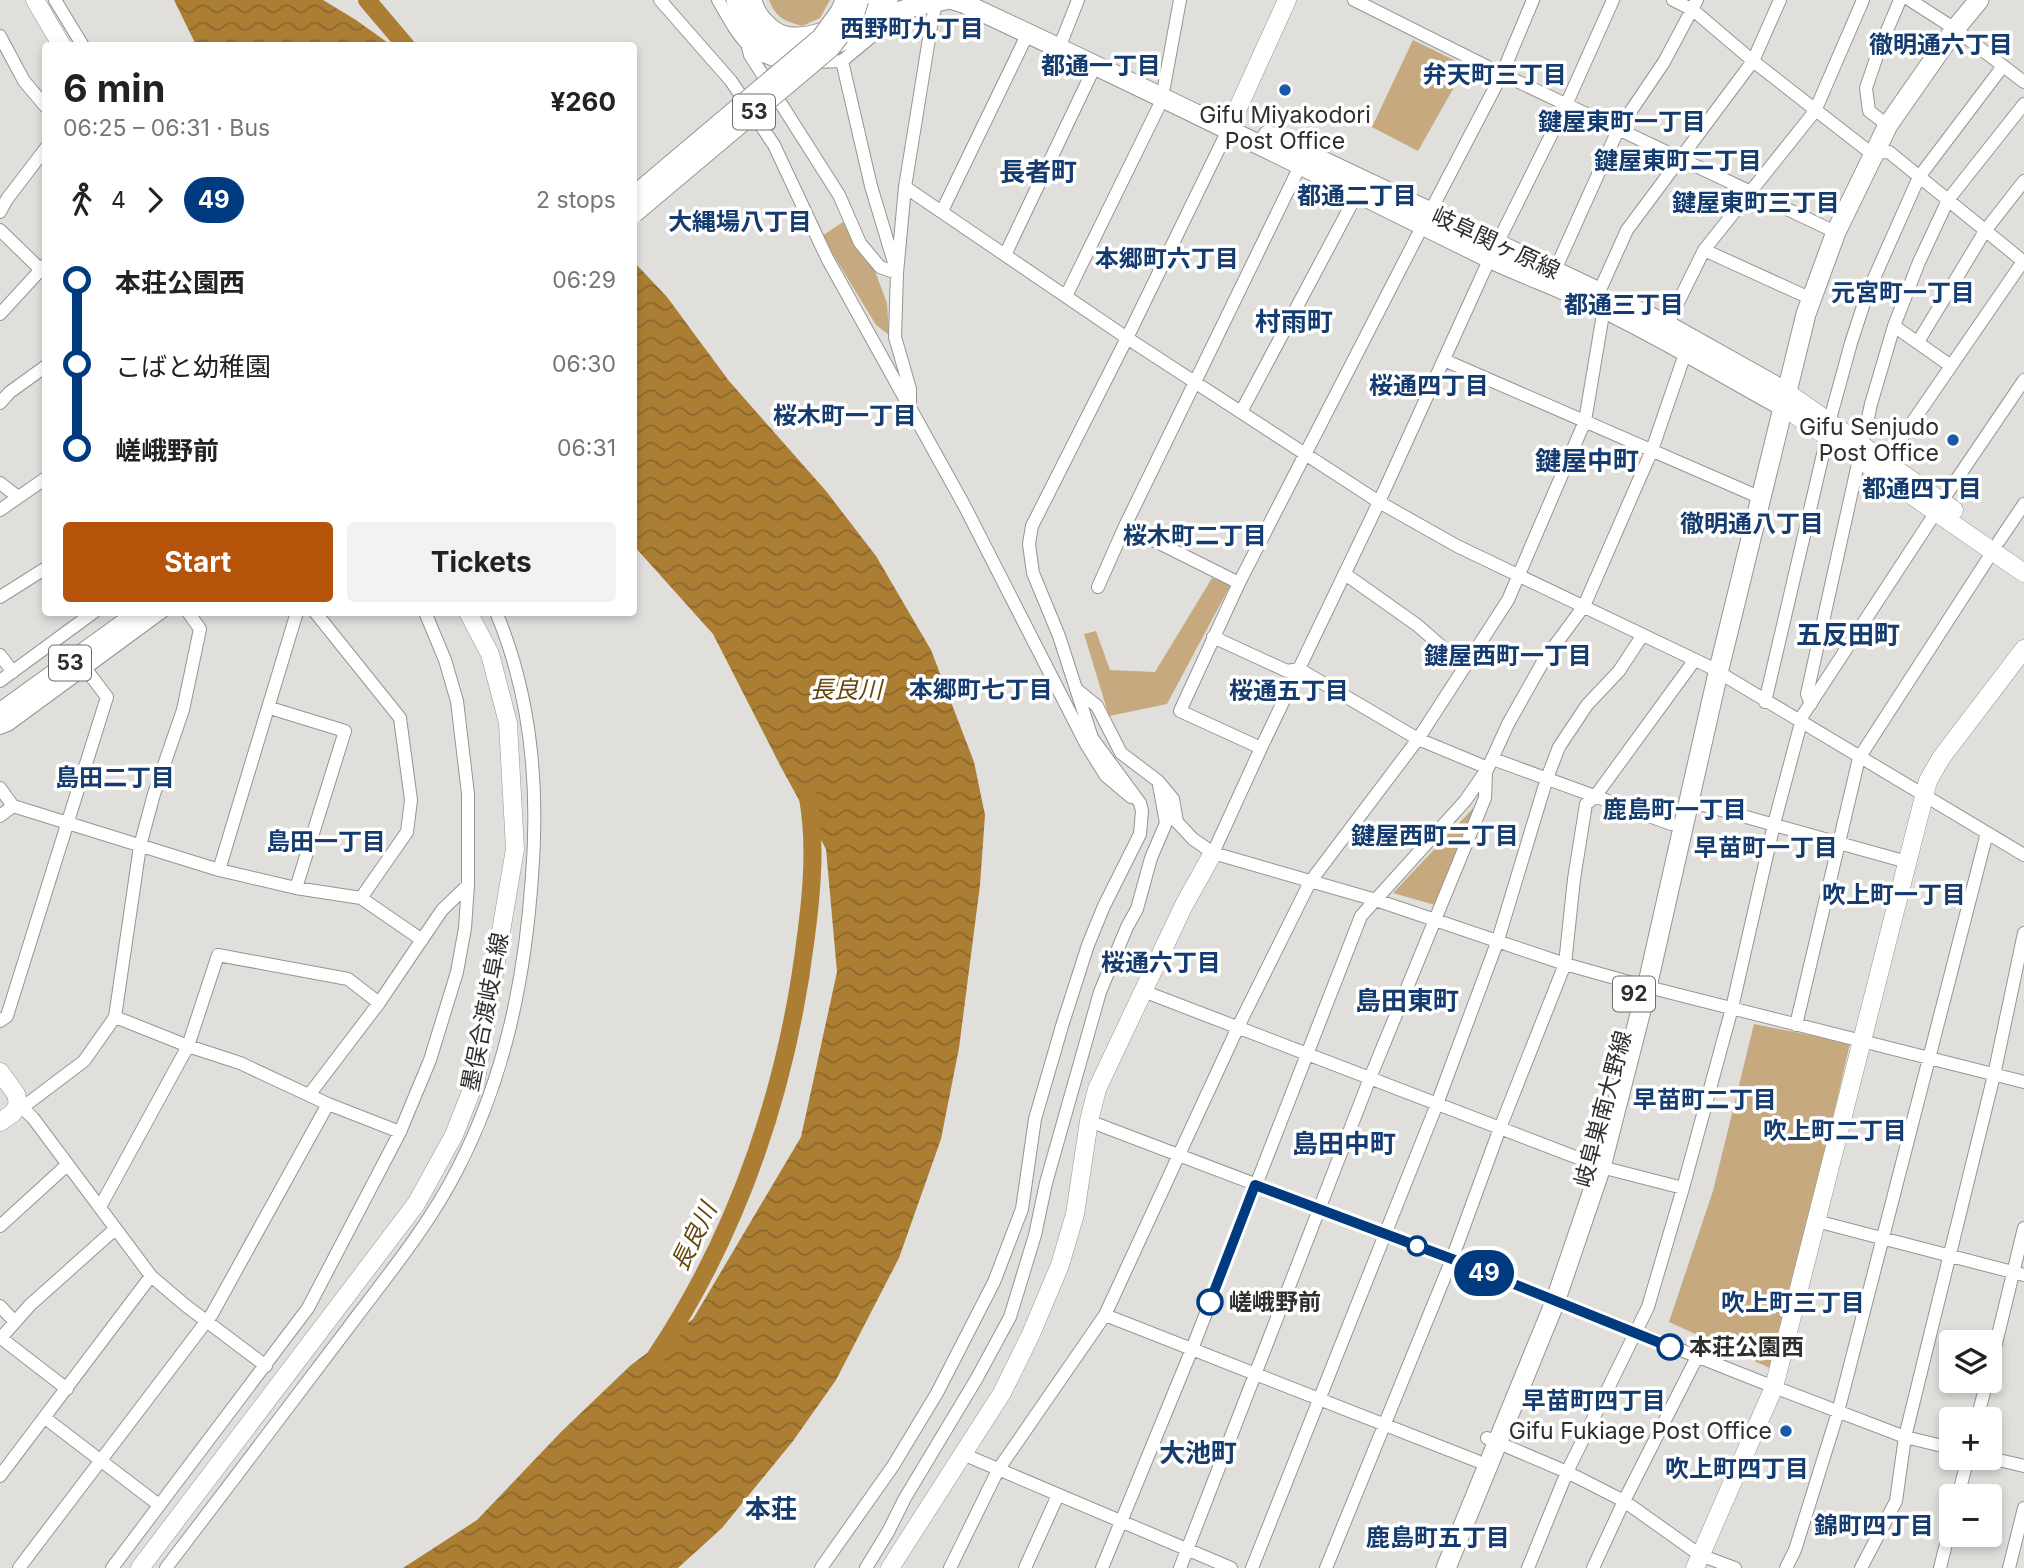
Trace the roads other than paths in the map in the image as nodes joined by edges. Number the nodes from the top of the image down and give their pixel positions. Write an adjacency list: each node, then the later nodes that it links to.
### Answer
1 (35, 0): 29 (street)
2 (55, 0): 30 (street)
3 (660, 0): 94 (street)
4 (718, 0): 32 (street)
5 (736, 0): 25 (main road)
6 (752, 0): 25 (main road)
7 (845, 0): 58 (main road, 53, bridge)
8 (859, 0): 61 (main road, 53, bridge)
9 (943, 0): 25 (main road); 27 (main road, 岐阜関ヶ原線); 55 (street)
10 (982, 0): 31 (main road, 岐阜関ヶ原線)
11 (1078, 0): 31 (street)
12 (1180, 0): 41 (street)
13 (1287, 0): 47 (street)
14 (1354, 0): 39 (street)
15 (1533, 0): 39 (street)
16 (1613, 0): 44 (street)
17 (1673, 0): 24 (street)
18 (1780, 0): 35 (street)
19 (1863, 0): 45 (street)
20 (1900, 0): 46 (street)
21 (1910, 0): 26 (street)
22 (1968, 0): 26 (main road)
23 (1979, 0): 26 (main road)
24 (1695, 5): 35 (street); 48 (street)
25 (891, 6): 34 (street)
26 (1951, 27): 38 (street); 46 (main road); 49 (main road)
27 (1028, 33): 31 (main road, 岐阜関ヶ原線); 62 (street)
28 (0, 36): 33 (street)
29 (60, 42)
30 (81, 42)
31 (1061, 43): 37 (main road, 岐阜関ヶ原線); 41 (main road, 岐阜関ヶ原線)
32 (748, 46): 34 (street); 75 (street)
33 (9, 54): 36 (street); 42 (street)
34 (842, 61): 75 (street)
35 (1753, 61): 45 (street); 51 (street)
36 (0, 64)
37 (1095, 66): 41 (main road, 岐阜関ヶ原線); 70 (street)
38 (2003, 66): 40 (street); 53 (street)
39 (1502, 74): 44 (street); 64 (street)
40 (2024, 82)
41 (1164, 93): 47 (main road, 岐阜関ヶ原線); 77 (street)
42 (42, 102)
43 (2024, 104): 60 (street)
44 (1566, 105): 48 (street); 69 (street)
45 (1815, 111): 49 (street); 57 (street)
46 (1882, 121): 49 (main road)
47 (1230, 124): 52 (main road, 岐阜関ヶ原線); 64 (main road, 岐阜関ヶ原線); 82 (street)
48 (1618, 130): 51 (street); 74 (street)
49 (1871, 151): 53 (street); 65 (main road); 92 (main road)
50 (42, 153): 59 (street)
51 (1681, 160): 57 (street); 78 (street)
52 (1300, 166): 56 (main road, 岐阜関ヶ原線); 90 (street)
53 (1919, 177): 60 (street); 97 (street)
54 (2024, 181): 67 (street)
55 (905, 187): 62 (street); 75 (street)
56 (1358, 192): 64 (main road, 岐阜関ヶ原線); 95 (street)
57 (1749, 192): 65 (street); 68 (street)
58 (637, 193)
59 (3, 197): 63 (street)
60 (1948, 200): 67 (street); 81 (street)
61 (637, 210)
62 (942, 211): 70 (street)
63 (0, 212)
64 (1426, 218): 69 (main road, 岐阜関ヶ原線); 100 (street)
65 (1829, 229): 76 (main road)
66 (0, 230): 72 (street)
67 (1985, 231): 71 (street); 83 (street)
68 (1704, 250): 76 (street); 80 (street)
69 (1494, 251): 74 (main road, 岐阜関ヶ原線); 78 (main road, 岐阜関ヶ原線); 85 (street)
70 (1006, 255): 77 (street)
71 (2024, 261): 86 (street)
72 (42, 266)
73 (42, 268): 79 (street)
74 (1555, 270): 78 (main road, 岐阜関ヶ原線)
75 (897, 273): 94 (street)
76 (1803, 295): 92 (main road)
77 (1066, 296): 82 (street)
78 (1602, 300): 80 (main road, 岐阜関ヶ原線); 84 (main road, 岐阜関ヶ原線); 96 (street)
79 (0, 314)
80 (1667, 325): 92 (main road, 岐阜関ヶ原線)
81 (1894, 326): 83 (street); 99 (street)
82 (1127, 338): 90 (street); 141 (street)
83 (1918, 342): 86 (street)
84 (1686, 351): 92 (main road, 岐阜関ヶ原線); 98 (street)
85 (1444, 360): 96 (street); 106 (street)
86 (1951, 366): 101 (street)
87 (42, 369): 91 (street)
88 (2024, 380): 108 (street)
89 (0, 381): 91 (street)
90 (1196, 383): 95 (street); 110 (street)
91 (10, 392): 93 (street)
92 (1781, 397): 97 (street); 104 (main road, 岐阜巣南大野線 / 92); 136 (main road, 岐阜巣南大野線 / 92)
93 (0, 403)
94 (910, 405): 159 (street)
95 (1241, 412): 100 (street)
96 (1585, 421): 98 (street); 116 (street)
97 (1828, 430): 99 (street); 143 (street)
98 (1652, 450): 104 (street); 120 (street)
99 (1861, 452): 101 (street); 108 (street); 144 (street)
100 (1305, 453): 106 (street); 117 (street)
101 (1885, 462): 108 (street)
102 (42, 481): 105 (street)
103 (0, 483): 105 (street)
104 (1752, 494): 136 (main road, 岐阜巣南大野線 / 92)
105 (18, 497): 109 (street)
106 (1379, 502): 114 (street); 116 (street)
107 (2024, 504): 111 (street)
108 (1939, 506): 111 (street); 144 (street)
109 (0, 510)
110 (1125, 526): 117 (street); 118 (street)
111 (1996, 546): 112 (street); 115 (street); 151 (street)
112 (2024, 558)
113 (42, 571): 119 (street)
114 (1345, 573): 135 (street); 138 (street)
115 (2024, 573)
116 (1519, 577): 120 (street); 135 (street)
117 (1239, 583): 132 (street)
118 (1098, 587)
119 (0, 597)
120 (1584, 606): 131 (street); 152 (street)
121 (89, 616): 139 (street)
122 (113, 616): 142 (main road, 53)
123 (134, 616): 146 (main road, 53)
124 (156, 616): 137 (street)
125 (191, 616): 167 (street)
126 (296, 616): 145 (street)
127 (318, 616): 175 (street)
128 (427, 616): 173 (street)
129 (470, 616): 262 (street, 墨俣合渡岐阜線)
130 (497, 616): 263 (street)
131 (1642, 636): 136 (street); 153 (street)
132 (1213, 637): 138 (street); 150 (street)
133 (2024, 649): 156 (street)
134 (0, 655): 139 (street)
135 (1464, 666): 149 (street)
136 (1707, 667): 143 (street); 157 (street); 158 (main road, 岐阜巣南大野線 / 92); 163 (main road, 岐阜巣南大野線 / 92)
137 (85, 668): 148 (street); 162 (street)
138 (1299, 669): 149 (street); 150 (street)
139 (13, 672): 140 (street)
140 (0, 681)
141 (1076, 689): 154 (street); 159 (street)
142 (0, 698)
143 (1765, 702): 147 (street)
144 (1811, 704): 147 (street)
145 (270, 708): 171 (street); 174 (street)
146 (0, 713)
147 (1801, 723): 151 (street); 164 (street)
148 (0, 728)
149 (1418, 739): 152 (street); 172 (street)
150 (1261, 748): 168 (street)
151 (1859, 758): 156 (street); 166 (street)
152 (1489, 766): 153 (street); 176 (street); 177 (street)
153 (1546, 778): 157 (street); 180 (street)
154 (1158, 781): 168 (street); 265 (street)
155 (0, 788): 160 (street)
156 (1924, 795): 165 (street); 170 (street)
157 (1594, 798): 163 (street); 181 (street)
158 (1689, 801): 164 (street); 182 (main road, 岐阜巣南大野線 / 92)
159 (1140, 803): 264 (street)
160 (13, 806): 161 (street); 162 (street)
161 (0, 816)
162 (68, 823): 167 (street); 187 (street)
163 (1671, 824): 182 (main road, 岐阜巣南大野線 / 92)
164 (1774, 824): 166 (street); 185 (street)
165 (1987, 833): 169 (street); 193 (street)
166 (1839, 842): 170 (street); 188 (street)
167 (141, 846): 171 (street); 186 (street)
168 (1213, 853): 172 (street); 183 (street)
169 (2024, 855)
170 (1907, 862): 190 (street)
171 (219, 870): 174 (street)
172 (1310, 882): 176 (street); 189 (street)
173 (468, 885): 179 (street); 205 (street)
174 (296, 888): 175 (street)
175 (361, 898): 179 (street)
176 (1376, 900): 177 (street); 192 (street)
177 (1435, 921): 180 (street); 196 (street)
178 (2024, 933): 195 (street)
179 (422, 940): 184 (street)
180 (1498, 940): 181 (street); 201 (street)
181 (1565, 964): 182 (street); 204 (street)
182 (1642, 986): 185 (street); 208 (main road, 岐阜巣南大野線 / 92)
183 (1143, 991): 189 (street); 202 (street)
184 (379, 1003): 191 (street); 198 (street)
185 (1732, 1008): 188 (street); 210 (street)
186 (115, 1017): 191 (street); 199 (street)
187 (0, 1021)
188 (1796, 1025): 190 (street)
189 (1238, 1027): 192 (street); 206 (street)
190 (1861, 1042): 193 (street); 213 (street)
191 (188, 1046): 198 (street); 211 (street)
192 (1306, 1053): 196 (street); 209 (street)
193 (1929, 1059): 195 (street); 218 (street)
194 (0, 1072): 199 (street)
195 (1994, 1075): 197 (street); 219 (street)
196 (1370, 1078): 201 (street); 212 (street)
197 (2024, 1082)
198 (309, 1095): 200 (street)
199 (18, 1104): 203 (street); 207 (street)
200 (328, 1104): 205 (street); 227 (street)
201 (1437, 1104): 204 (street); 217 (street)
202 (1089, 1121): 206 (street); 244 (street)
203 (0, 1122)
204 (1500, 1128): 208 (street); 220 (street)
205 (400, 1132): 233 (street)
206 (1180, 1155): 209 (street); 225 (street)
207 (67, 1165): 211 (street); 214 (street)
208 (1596, 1165): 210 (street); 223 (main road, 岐阜巣南大野線 / 92)
209 (1255, 1185): 212 (street); 231 (street)
210 (1684, 1188): 229 (street)
211 (100, 1208): 216 (street)
212 (1320, 1209): 217 (street); 234 (street)
213 (1816, 1221): 218 (street); 235 (street)
214 (0, 1226)
215 (2024, 1228): 221 (street)
216 (114, 1230): 222 (street); 226 (street)
217 (1386, 1234): 220 (street); 237 (street)
218 (1881, 1238): 219 (street); 238 (street)
219 (1950, 1255): 221 (street); 241 (street)
220 (1452, 1259): 223 (street); 240 (street)
221 (2019, 1274): 228 (street)
222 (151, 1276): 227 (street); 236 (street)
223 (1550, 1299): 229 (street); 242 (main road, 岐阜巣南大野線 / 92)
224 (0, 1306): 226 (street)
225 (1105, 1315): 231 (street); 249 (street)
226 (14, 1321): 230 (street)
227 (207, 1321): 233 (street); 245 (street)
228 (2002, 1330)
229 (1637, 1334): 232 (street); 250 (street)
230 (0, 1339): 236 (street)
231 (1192, 1349): 234 (street); 256 (street)
232 (1697, 1357): 235 (street); 253 (street)
233 (266, 1366): 254 (street)
234 (1256, 1373): 237 (street); 258 (street)
235 (1774, 1387): 238 (street); 259 (street)
236 (67, 1389): 239 (street)
237 (1320, 1399): 240 (street); 272 (street)
238 (1838, 1412): 241 (street); 279 (street)
239 (45, 1418): 245 (street); 251 (street)
240 (1385, 1423): 246 (street); 273 (street)
241 (1905, 1437): 243 (street); 280 (street)
242 (1492, 1440): 246 (main road, 岐阜巣南大野線 / 92); 250 (street); 275 (main road, 岐阜巣南大野線 / 92)
243 (1939, 1445)
244 (965, 1455): 249 (street); 266 (street)
245 (100, 1461): 254 (street); 260 (street)
246 (1477, 1461): 274 (main road, 岐阜巣南大野線 / 92)
247 (2002, 1461): 248 (street)
248 (2024, 1466)
249 (998, 1470): 252 (street); 267 (street)
250 (1567, 1472): 253 (street); 276 (street)
251 (0, 1476)
252 (1058, 1495): 256 (street); 268 (street)
253 (1624, 1501): 259 (street); 277 (street)
254 (159, 1505): 261 (street)
255 (2024, 1508): 282 (street)
256 (1121, 1521): 258 (street); 269 (street)
257 (1945, 1547): 281 (street)
258 (1188, 1549): 270 (street); 271 (street)
259 (1698, 1561): 278 (street)
260 (19, 1568)
261 (112, 1568)
262 (140, 1568)
263 (166, 1568)
264 (821, 1568)
265 (866, 1568)
266 (890, 1568)
267 (950, 1568)
268 (1026, 1568)
269 (1102, 1568)
270 (1180, 1568)
271 (1231, 1568)
272 (1252, 1568)
273 (1326, 1568)
274 (1433, 1568)
275 (1446, 1568)
276 (1528, 1568)
277 (1593, 1568)
278 (1735, 1568)
279 (1786, 1568)
280 (1861, 1568)
281 (1940, 1568)
282 (2009, 1568)

